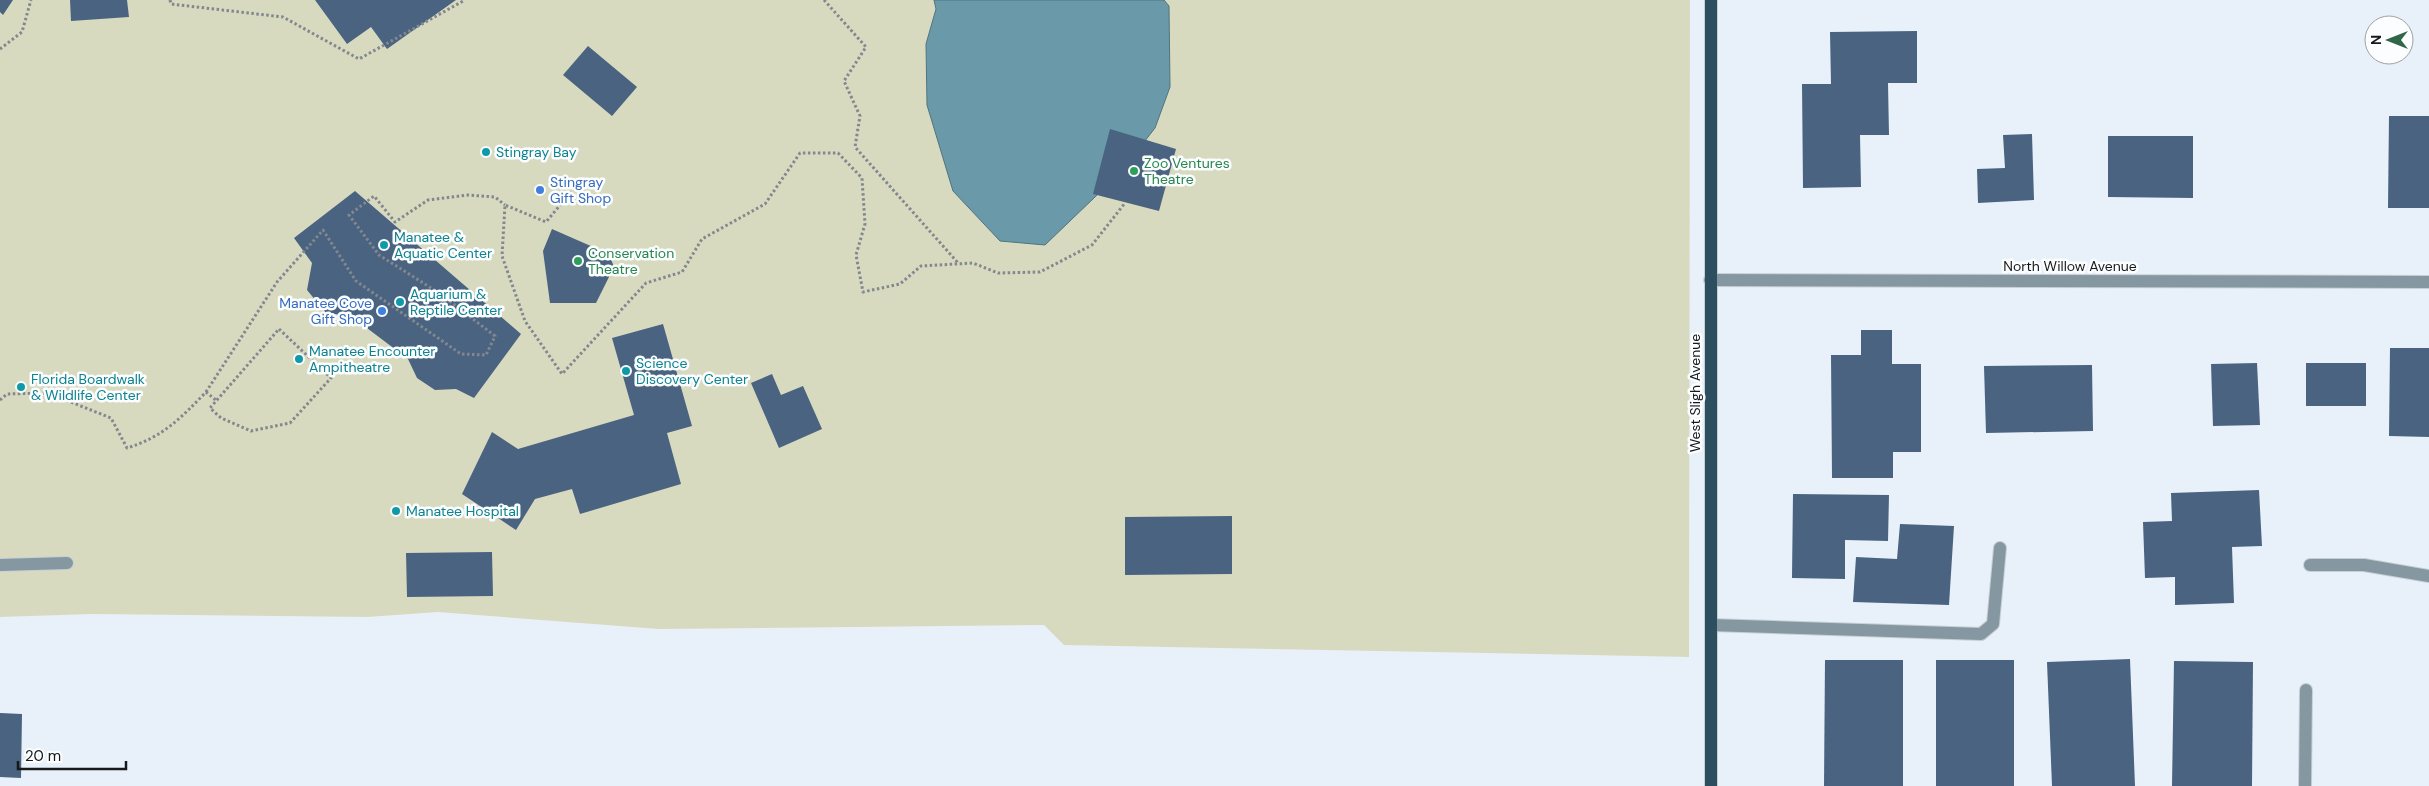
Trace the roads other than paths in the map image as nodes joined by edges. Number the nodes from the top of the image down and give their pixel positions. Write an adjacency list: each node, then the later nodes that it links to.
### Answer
1 (1711, 0): 2 (main road, West Sligh Avenue)
2 (1710, 280): 3 (street, North Willow Avenue); 9 (main road, West Sligh Avenue)
3 (2429, 282)
4 (2000, 548): 9 (street)
5 (67, 563): 6 (street)
6 (0, 565)
7 (2310, 565): 8 (street)
8 (2429, 576)
9 (1711, 626): 11 (main road, West Sligh Avenue)
10 (2306, 690): 12 (street)
11 (1711, 786)
12 (2305, 786)

